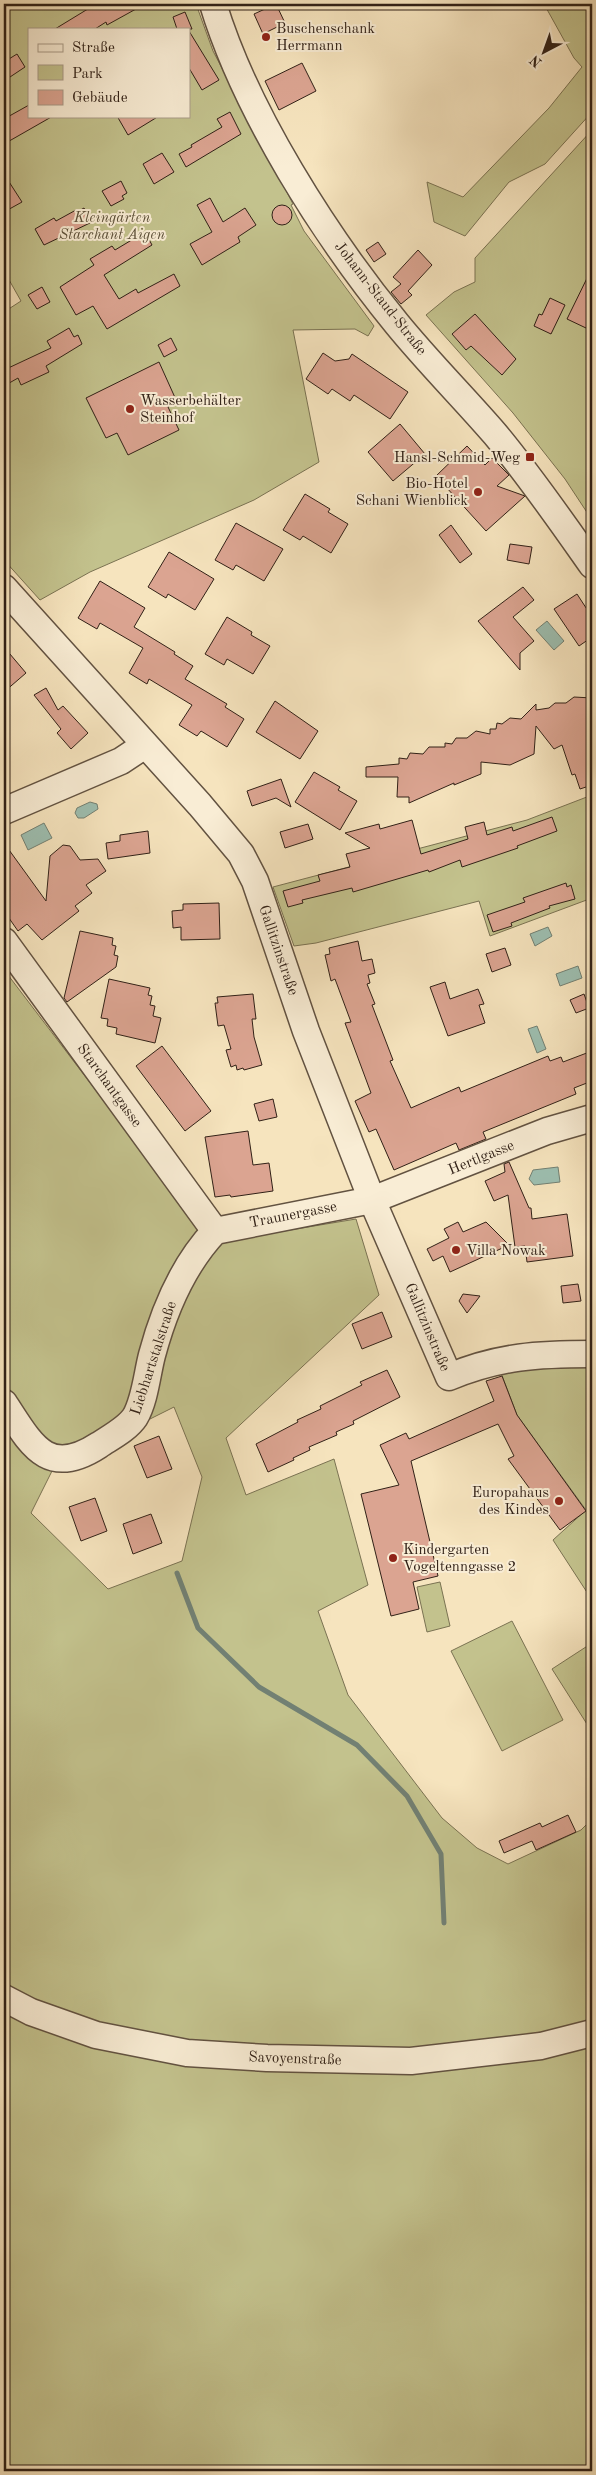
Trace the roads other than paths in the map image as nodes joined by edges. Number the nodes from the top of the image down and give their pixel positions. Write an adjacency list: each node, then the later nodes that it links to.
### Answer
1 (213, 4): 2 (street, Johann-Staud-Straße)
2 (592, 565)
3 (4, 588): 4 (street, Gallitzinstraße)
4 (145, 745): 5 (street); 8 (street, Gallitzinstraße)
5 (4, 811)
6 (4, 941): 9 (street, Starchantgasse)
7 (592, 1118): 8 (street, Hertlgasse)
8 (372, 1200): 9 (street, Traunergasse); 10 (street, Gallitzinstraße)
9 (215, 1231): 11 (street, Liebhartstalstraße)
10 (592, 1354)
11 (4, 1403)
12 (4, 1998): 13 (street, Savoyenstraße)
13 (592, 2033)

